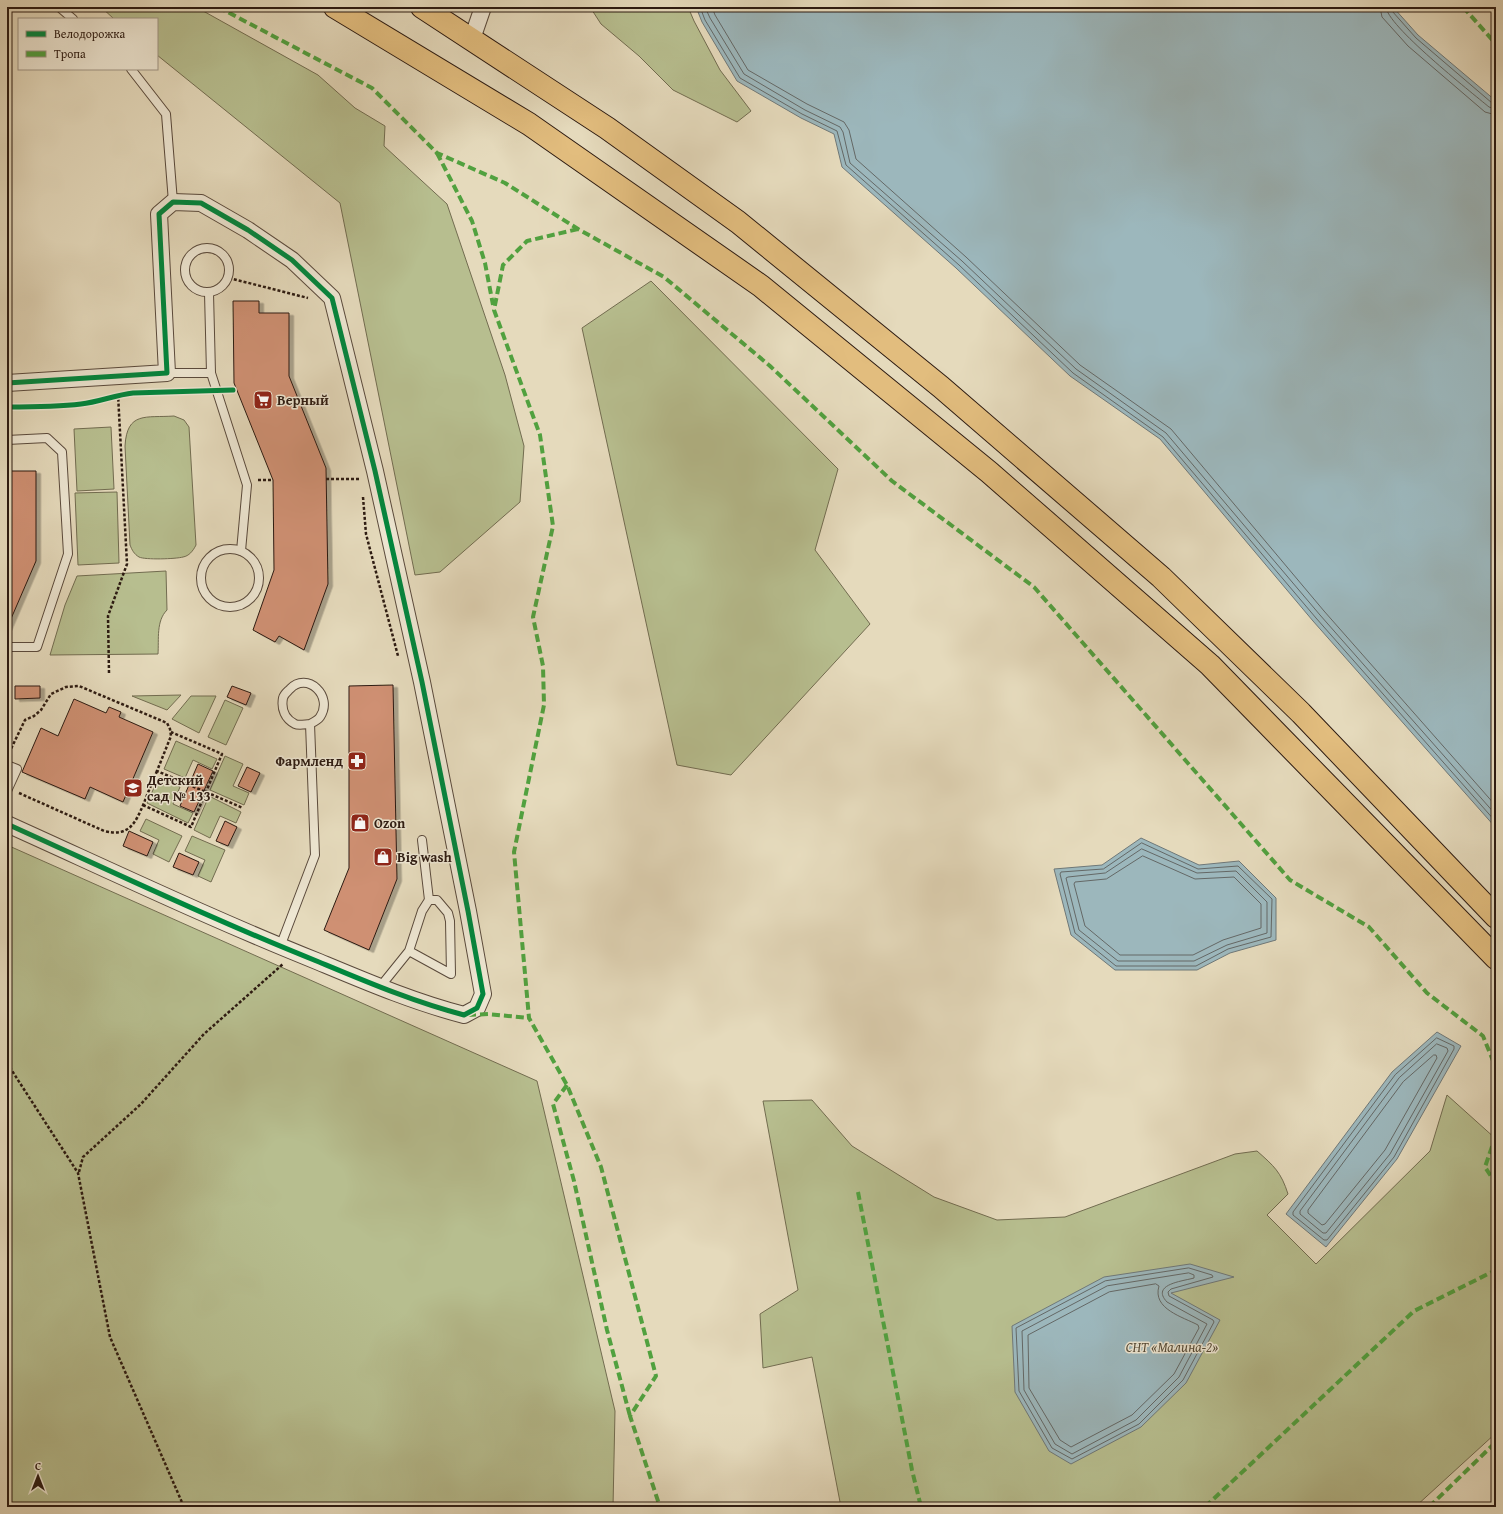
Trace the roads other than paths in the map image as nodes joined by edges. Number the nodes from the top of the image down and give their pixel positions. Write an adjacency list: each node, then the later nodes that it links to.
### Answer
1 (59, 7): 5 (lane)
2 (335, 7): 25 (main road)
3 (422, 7): 6 (main road)
4 (483, 7): 6 (street)
5 (72, 18)
6 (472, 39): 22 (main road)
7 (132, 70): 8 (lane)
8 (173, 202): 11 (street); 26 (street)
9 (209, 293): 9 (lane); 10 (lane)
10 (211, 372): 11 (lane); 14 (lane)
11 (168, 373): 12 (street)
12 (7, 383)
13 (7, 440): 15 (lane)
14 (241, 551): 14 (lane)
15 (7, 647)
16 (310, 724): 16 (lane); 23 (lane)
17 (7, 765): 18 (lane)
18 (10, 791)
19 (7, 824): 23 (street)
20 (422, 840): 21 (lane)
21 (429, 900): 24 (lane); 24 (lane)
22 (1496, 917)
23 (280, 947): 26 (street)
24 (409, 951): 26 (lane)
25 (1496, 958)
26 (380, 987)

